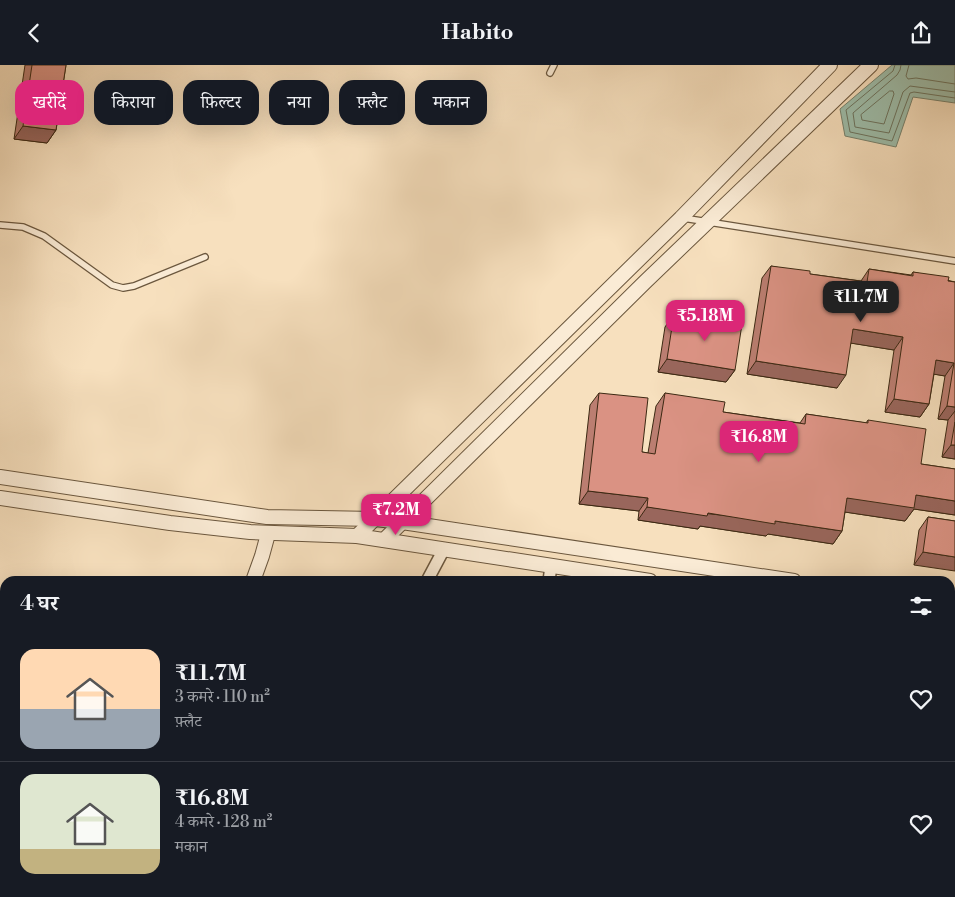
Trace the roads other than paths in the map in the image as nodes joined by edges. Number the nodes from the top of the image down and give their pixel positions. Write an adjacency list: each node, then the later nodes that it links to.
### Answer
1 (554, 65): 4 (lane)
2 (830, 65): 5 (street)
3 (871, 65): 6 (street)
4 (550, 73)
5 (681, 218): 6 (lane); 12 (street)
6 (708, 222): 9 (lane); 13 (street)
7 (0, 225): 8 (lane)
8 (205, 257)
9 (955, 261)
10 (0, 477): 12 (street)
11 (0, 498): 14 (street)
12 (375, 519): 13 (street); 15 (street)
13 (402, 522): 16 (street); 23 (street)
14 (268, 534): 15 (street); 19 (street)
15 (357, 536): 16 (street)
16 (384, 540): 17 (street)
17 (444, 549): 18 (street); 20 (street)
18 (551, 566): 21 (street); 22 (street)
19 (255, 576)
20 (430, 576)
21 (550, 576)
22 (617, 576)
23 (761, 576)

